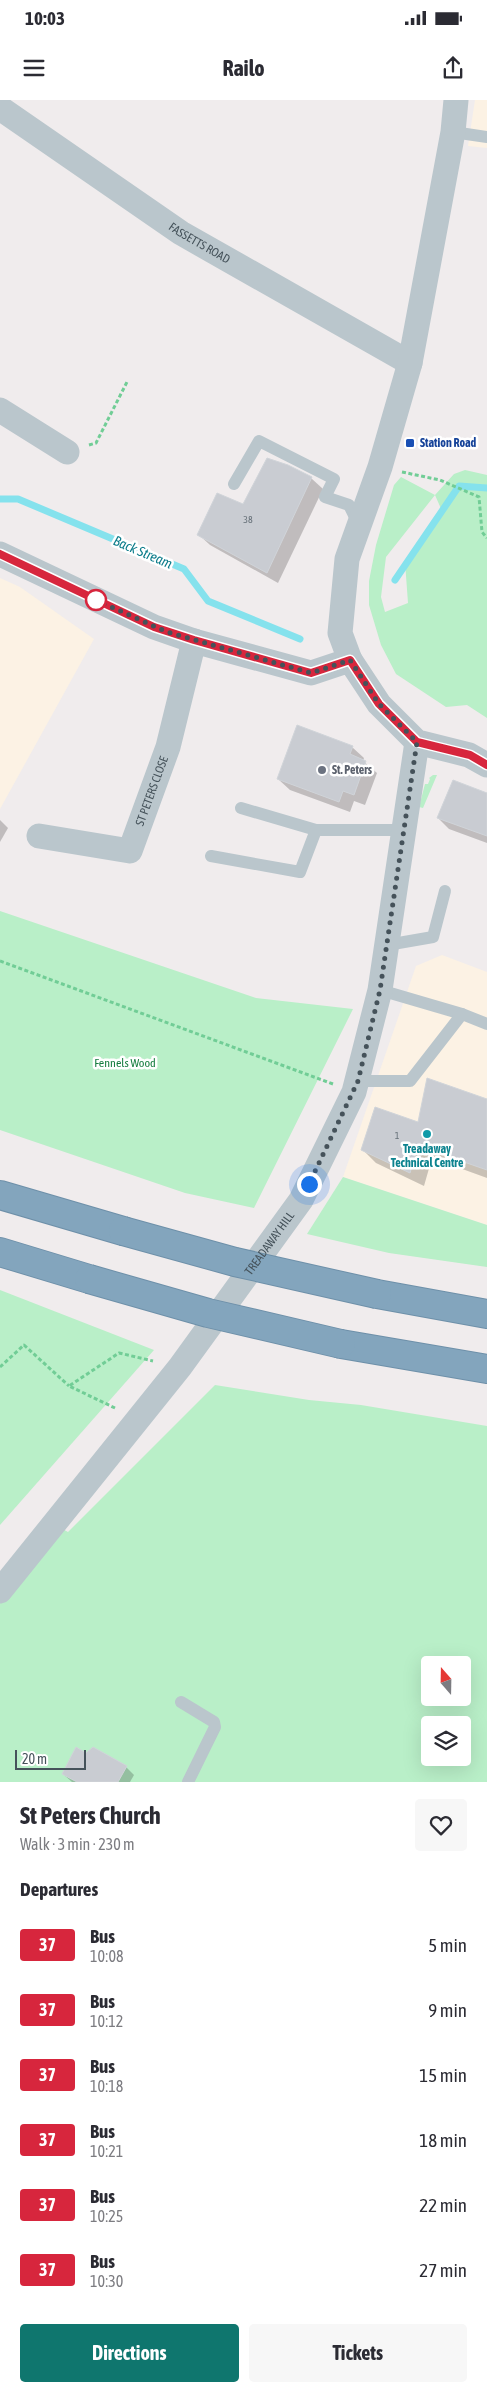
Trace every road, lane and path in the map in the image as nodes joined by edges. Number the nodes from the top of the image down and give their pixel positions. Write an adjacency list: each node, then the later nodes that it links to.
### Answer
1 (456, 100): 3 (street)
2 (0, 108): 5 (street, FASSETTS ROAD)
3 (453, 132): 4 (lane); 5 (street)
4 (487, 137)
5 (410, 363): 9 (street)
6 (128, 380): 8 (path)
7 (0, 410): 8 (street)
8 (67, 452)
9 (380, 467): 11 (street); 12 (path)
10 (234, 484): 11 (lane)
11 (359, 525): 15 (street)
12 (487, 538)
13 (0, 554): 14 (street)
14 (194, 640): 15 (street); 21 (street, ST PETERS CLOSE)
15 (350, 660): 16 (street)
16 (417, 742): 17 (street); 20 (street, TREADAWAY HILL)
17 (487, 765)
18 (241, 808): 19 (lane)
19 (316, 830): 20 (lane); 22 (lane)
20 (404, 830): 24 (street, TREADAWAY HILL)
21 (38, 836)
22 (211, 856)
23 (445, 891): 24 (lane)
24 (387, 945): 26 (street, TREADAWAY HILL)
25 (0, 961): 29 (path)
26 (380, 990): 27 (lane); 29 (street, TREADAWAY HILL)
27 (462, 1014): 28 (lane); 29 (lane)
28 (487, 1024)
29 (356, 1086): 34 (street, TREADAWAY HILL)
30 (0, 1195): 32 (highway, bridge)
31 (0, 1252): 35 (highway, bridge)
32 (487, 1314)
33 (0, 1367): 36 (path)
34 (180, 1367): 36 (path); 37 (street, TREADAWAY HILL)
35 (487, 1369)
36 (69, 1386): 37 (path)
37 (138, 1420): 38 (street, TREADAWAY HILL)
38 (0, 1591)
39 (181, 1702): 40 (lane)
40 (188, 1782)

